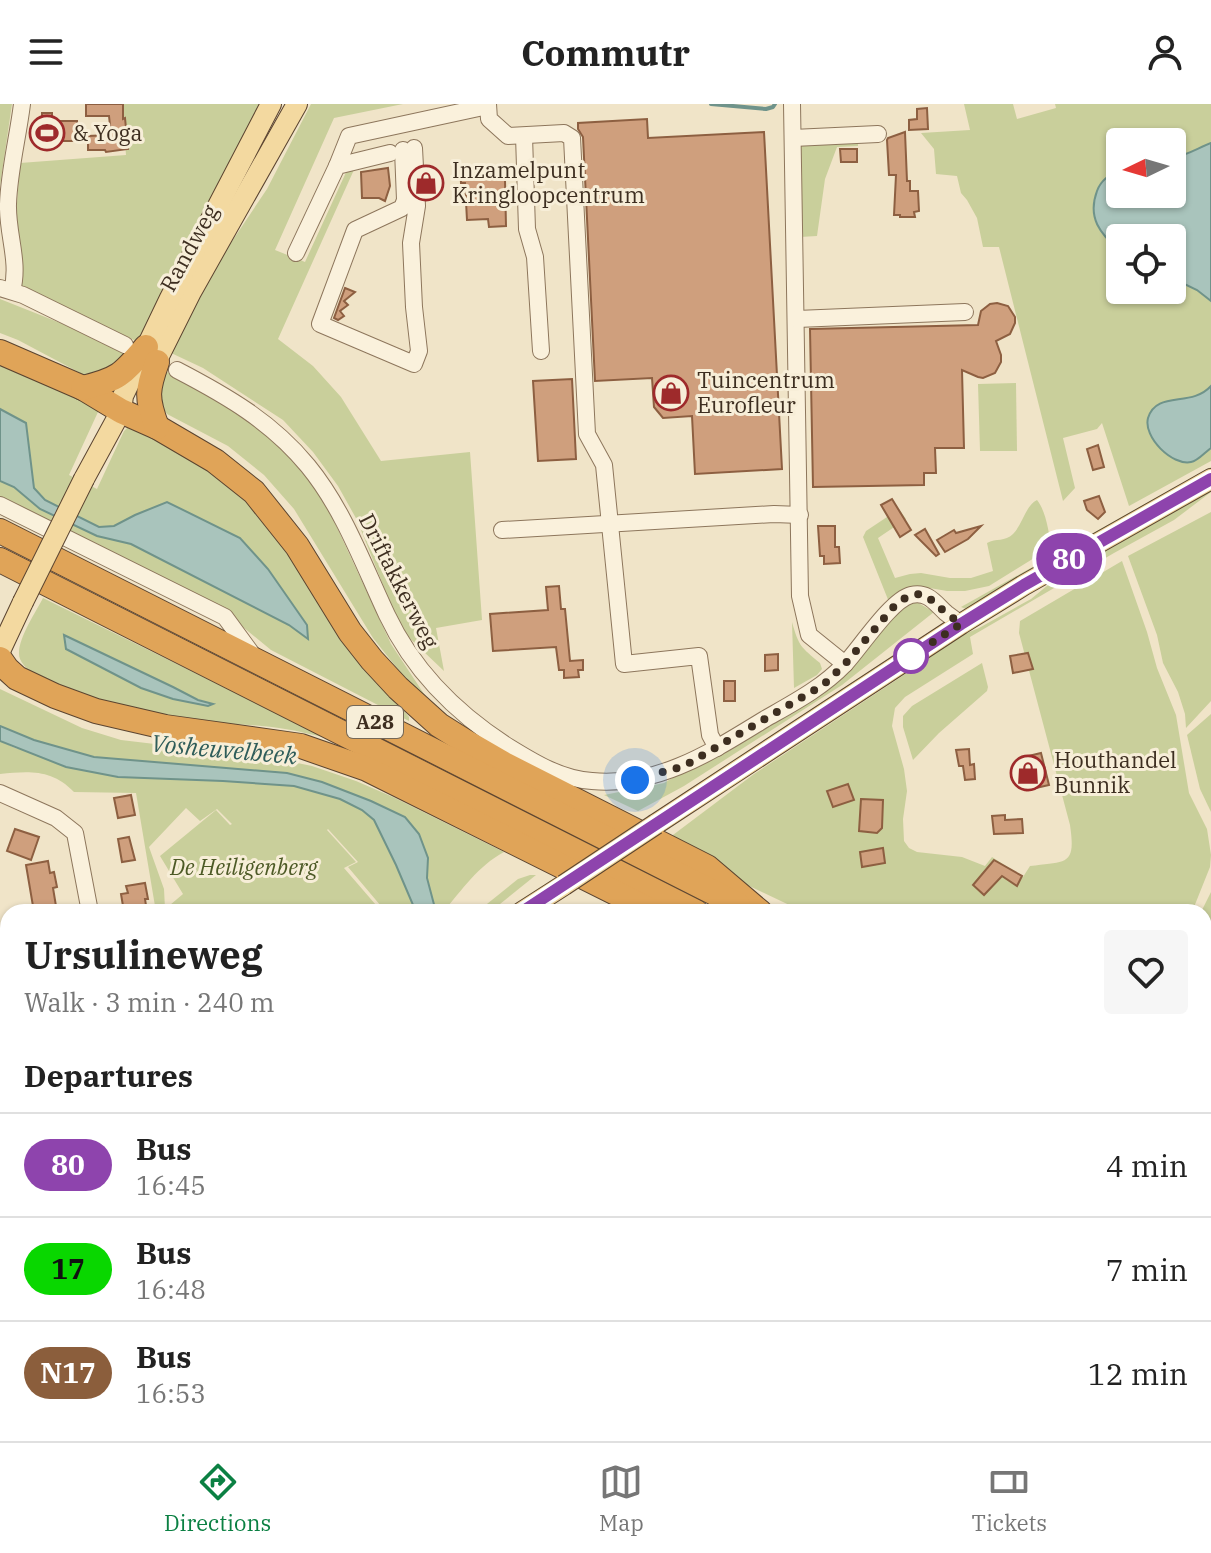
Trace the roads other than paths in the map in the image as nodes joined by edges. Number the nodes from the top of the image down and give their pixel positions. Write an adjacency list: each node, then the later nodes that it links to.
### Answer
1 (22, 104): 12 (street)
2 (271, 104): 17 (main road, Randweg)
3 (297, 104): 17 (main road, Randweg)
4 (792, 104): 8 (street)
5 (488, 105): 7 (street); 10 (street)
6 (878, 134): 8 (street)
7 (524, 136): 15 (street); 24 (street)
8 (793, 138): 14 (street)
9 (402, 151): 9 (street); 10 (street)
10 (337, 166): 11 (street)
11 (296, 253)
12 (6, 290): 17 (street, Driftakkerweg)
13 (965, 312): 14 (street)
14 (797, 319): 23 (street)
15 (541, 351)
16 (0, 352): 18 (highway, A28)
17 (151, 356): 18 (highway); 19 (main road, Randweg); 20 (highway); 33 (street, Driftakkerweg)
18 (83, 388): 19 (highway, A28)
19 (121, 411): 20 (highway, A28); 29 (main road, Randweg, bridge)
20 (157, 427): 40 (highway, A28)
21 (1211, 479): 28 (main road)
22 (0, 505): 31 (street)
23 (800, 515): 24 (street); 32 (street)
24 (610, 524): 25 (street); 33 (street)
25 (502, 530)
26 (0, 531): 31 (highway, A28)
27 (0, 560): 38 (highway, A28)
28 (961, 624): 32 (street, Driftakkerweg); 36 (main road, bridge)
29 (0, 651)
30 (0, 659): 37 (highway, A28)
31 (258, 662): 39 (highway, A28)
32 (845, 664): 33 (street, Driftakkerweg)
33 (717, 748)
34 (0, 793): 35 (street)
35 (88, 904)
36 (534, 904)
37 (638, 904)
38 (680, 904)
39 (735, 904)
40 (751, 904)

